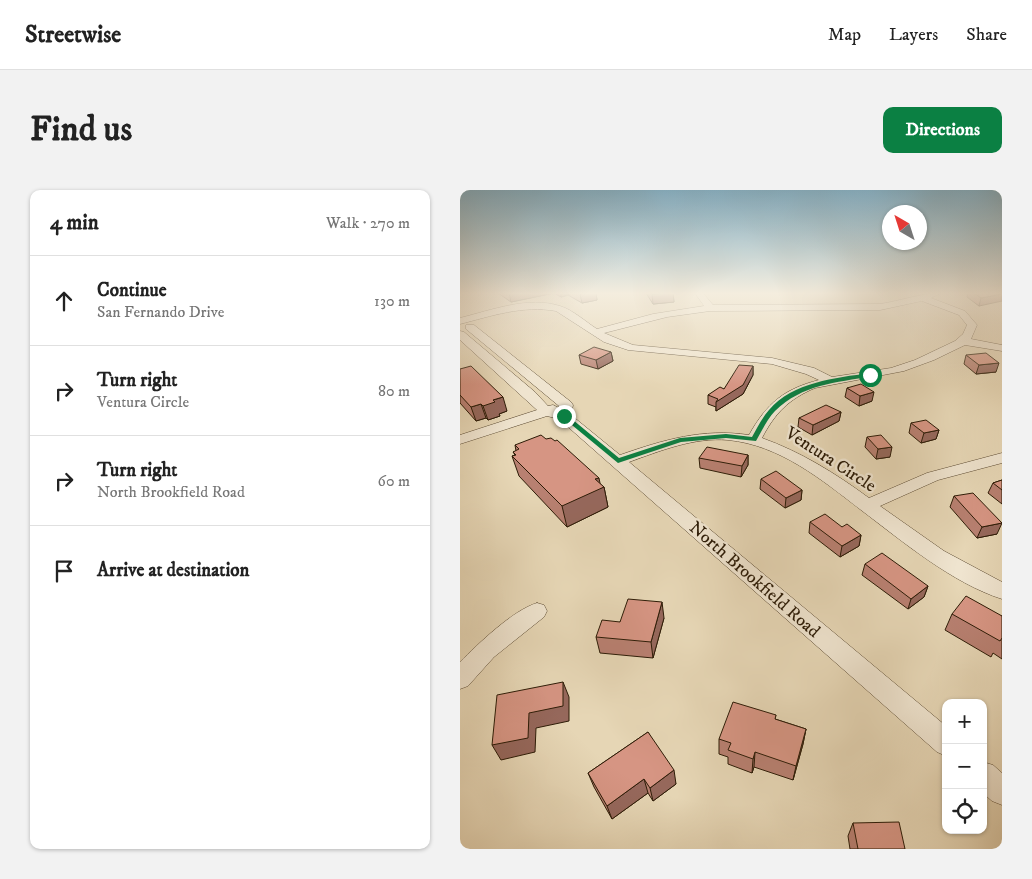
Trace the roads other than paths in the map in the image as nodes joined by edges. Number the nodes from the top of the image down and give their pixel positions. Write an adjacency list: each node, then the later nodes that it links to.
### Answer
1 (465, 324): 11 (street, North Brookfield Road)
2 (583, 324): 5 (street)
3 (628, 324): 5 (street)
4 (970, 324): 7 (street)
5 (597, 332): 9 (street)
6 (460, 334): 10 (street)
7 (963, 341): 8 (street); 9 (street)
8 (1002, 348)
9 (830, 380): 12 (street)
10 (545, 411): 11 (street); 13 (street)
11 (565, 411): 14 (street); 16 (street, North Brookfield Road)
12 (754, 439): 16 (street, Ventura Circle); 17 (street, Ventura Circle)
13 (460, 440)
14 (460, 447)
15 (1002, 458): 17 (street)
16 (618, 461): 21 (street, North Brookfield Road)
17 (867, 506): 18 (street, Ventura Circle)
18 (1002, 591)
19 (537, 611): 20 (street)
20 (460, 679)
21 (942, 740)
22 (987, 779): 23 (street)
23 (1002, 792)

